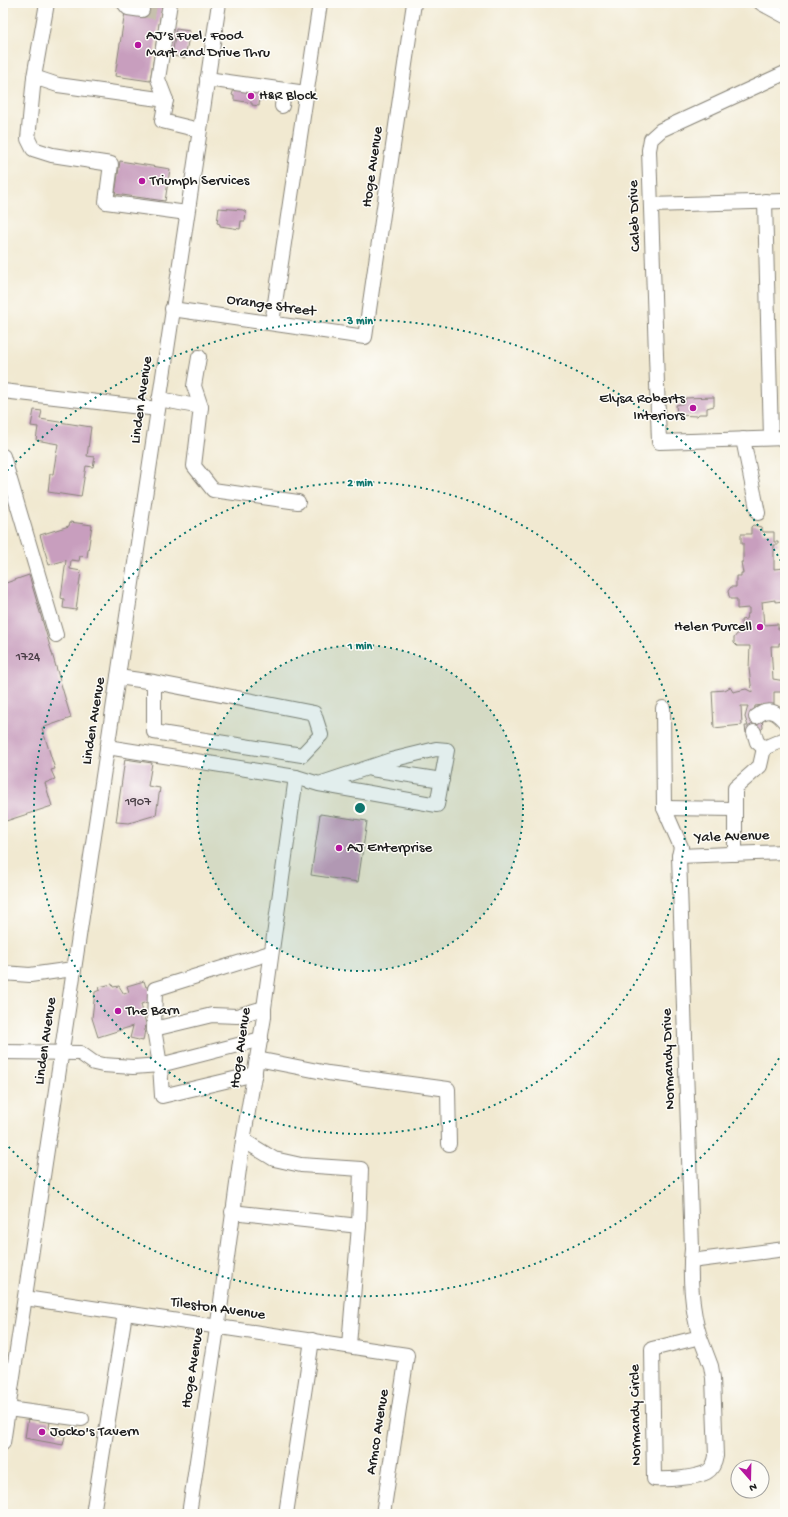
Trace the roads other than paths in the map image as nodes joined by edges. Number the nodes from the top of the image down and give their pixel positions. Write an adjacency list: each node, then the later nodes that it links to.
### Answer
1 (47, 3): 11 (street)
2 (124, 3): 7 (street)
3 (219, 3): 12 (street, Linden Avenue)
4 (320, 3): 14 (street)
5 (414, 3): 24 (street, Hoge Avenue)
6 (761, 3): 9 (street)
7 (142, 10)
8 (166, 10): 15 (street)
9 (785, 16)
10 (785, 73): 20 (street, Caleb Drive)
11 (34, 77): 15 (street); 21 (street)
12 (207, 79): 13 (street); 17 (street, Linden Avenue)
13 (284, 90): 14 (street); 16 (street)
14 (306, 93): 23 (street)
15 (166, 100): 17 (street)
16 (282, 106)
17 (199, 130): 21 (street, Linden Avenue)
18 (765, 201): 19 (street); 20 (street); 29 (street)
19 (785, 201)
20 (651, 204): 30 (street, Caleb Drive)
21 (187, 213): 22 (street, Linden Avenue)
22 (172, 309): 23 (street, Orange Street); 27 (street, Linden Avenue)
23 (272, 323): 24 (street, Orange Street)
24 (365, 337)
25 (199, 357): 28 (street)
26 (3, 391): 27 (street)
27 (158, 404): 28 (street); 35 (street, Linden Avenue)
28 (201, 407): 32 (street)
29 (778, 438): 30 (street)
30 (743, 439): 33 (street)
31 (3, 456): 34 (street)
32 (298, 502)
33 (758, 513)
34 (56, 636)
35 (118, 677): 36 (street); 42 (street, Linden Avenue)
36 (154, 682): 36 (street)
37 (663, 708): 48 (street)
38 (756, 717): 39 (street)
39 (785, 722)
40 (754, 732): 43 (street)
41 (785, 739): 43 (street)
42 (107, 747): 45 (street); 54 (street, Linden Avenue)
43 (764, 748): 49 (street)
44 (369, 768): 46 (street); 46 (street); 47 (street)
45 (296, 777): 47 (street); 53 (street, Hoge Avenue)
46 (442, 780): 47 (street)
47 (319, 784)
48 (664, 808): 49 (street); 52 (street, Normandy Drive)
49 (735, 810): 51 (street)
50 (785, 852): 51 (street, Yale Avenue)
51 (735, 854): 52 (street, Yale Avenue)
52 (680, 856): 69 (street, Normandy Drive)
53 (270, 954): 56 (street, Hoge Avenue); 57 (street)
54 (73, 969): 55 (street); 60 (street, Linden Avenue)
55 (3, 973)
56 (264, 1008): 57 (street); 58 (street, Hoge Avenue)
57 (154, 1028): 62 (street)
58 (261, 1039): 61 (street, Hoge Avenue); 62 (street)
59 (3, 1052): 60 (street)
60 (61, 1054): 62 (street); 70 (street, Linden Avenue)
61 (257, 1059): 63 (street, Hoge Avenue); 65 (street)
62 (160, 1065): 63 (street)
63 (255, 1074): 64 (street, Hoge Avenue)
64 (243, 1140): 66 (street, Hoge Avenue); 67 (street)
65 (449, 1144)
66 (232, 1212): 67 (street); 72 (street, Hoge Avenue)
67 (359, 1226): 75 (street)
68 (785, 1249): 69 (street)
69 (691, 1261): 73 (street, Normandy Circle)
70 (25, 1298): 71 (street, Tileston Avenue); 77 (street, Linden Avenue)
71 (125, 1312): 72 (street, Tileston Avenue); 80 (street)
72 (218, 1326): 74 (street, Tileston Avenue); 81 (street, Hoge Avenue)
73 (700, 1337): 73 (street, Normandy Circle)
74 (312, 1340): 75 (street, Tileston Avenue); 82 (street)
75 (350, 1345): 76 (street, Tileston Avenue)
76 (407, 1355): 83 (street, Armco Avenue)
77 (8, 1409): 78 (street); 79 (street, Linden Avenue)
78 (82, 1420)
79 (3, 1443)
80 (93, 1514)
81 (189, 1514)
82 (286, 1514)
83 (383, 1514)

